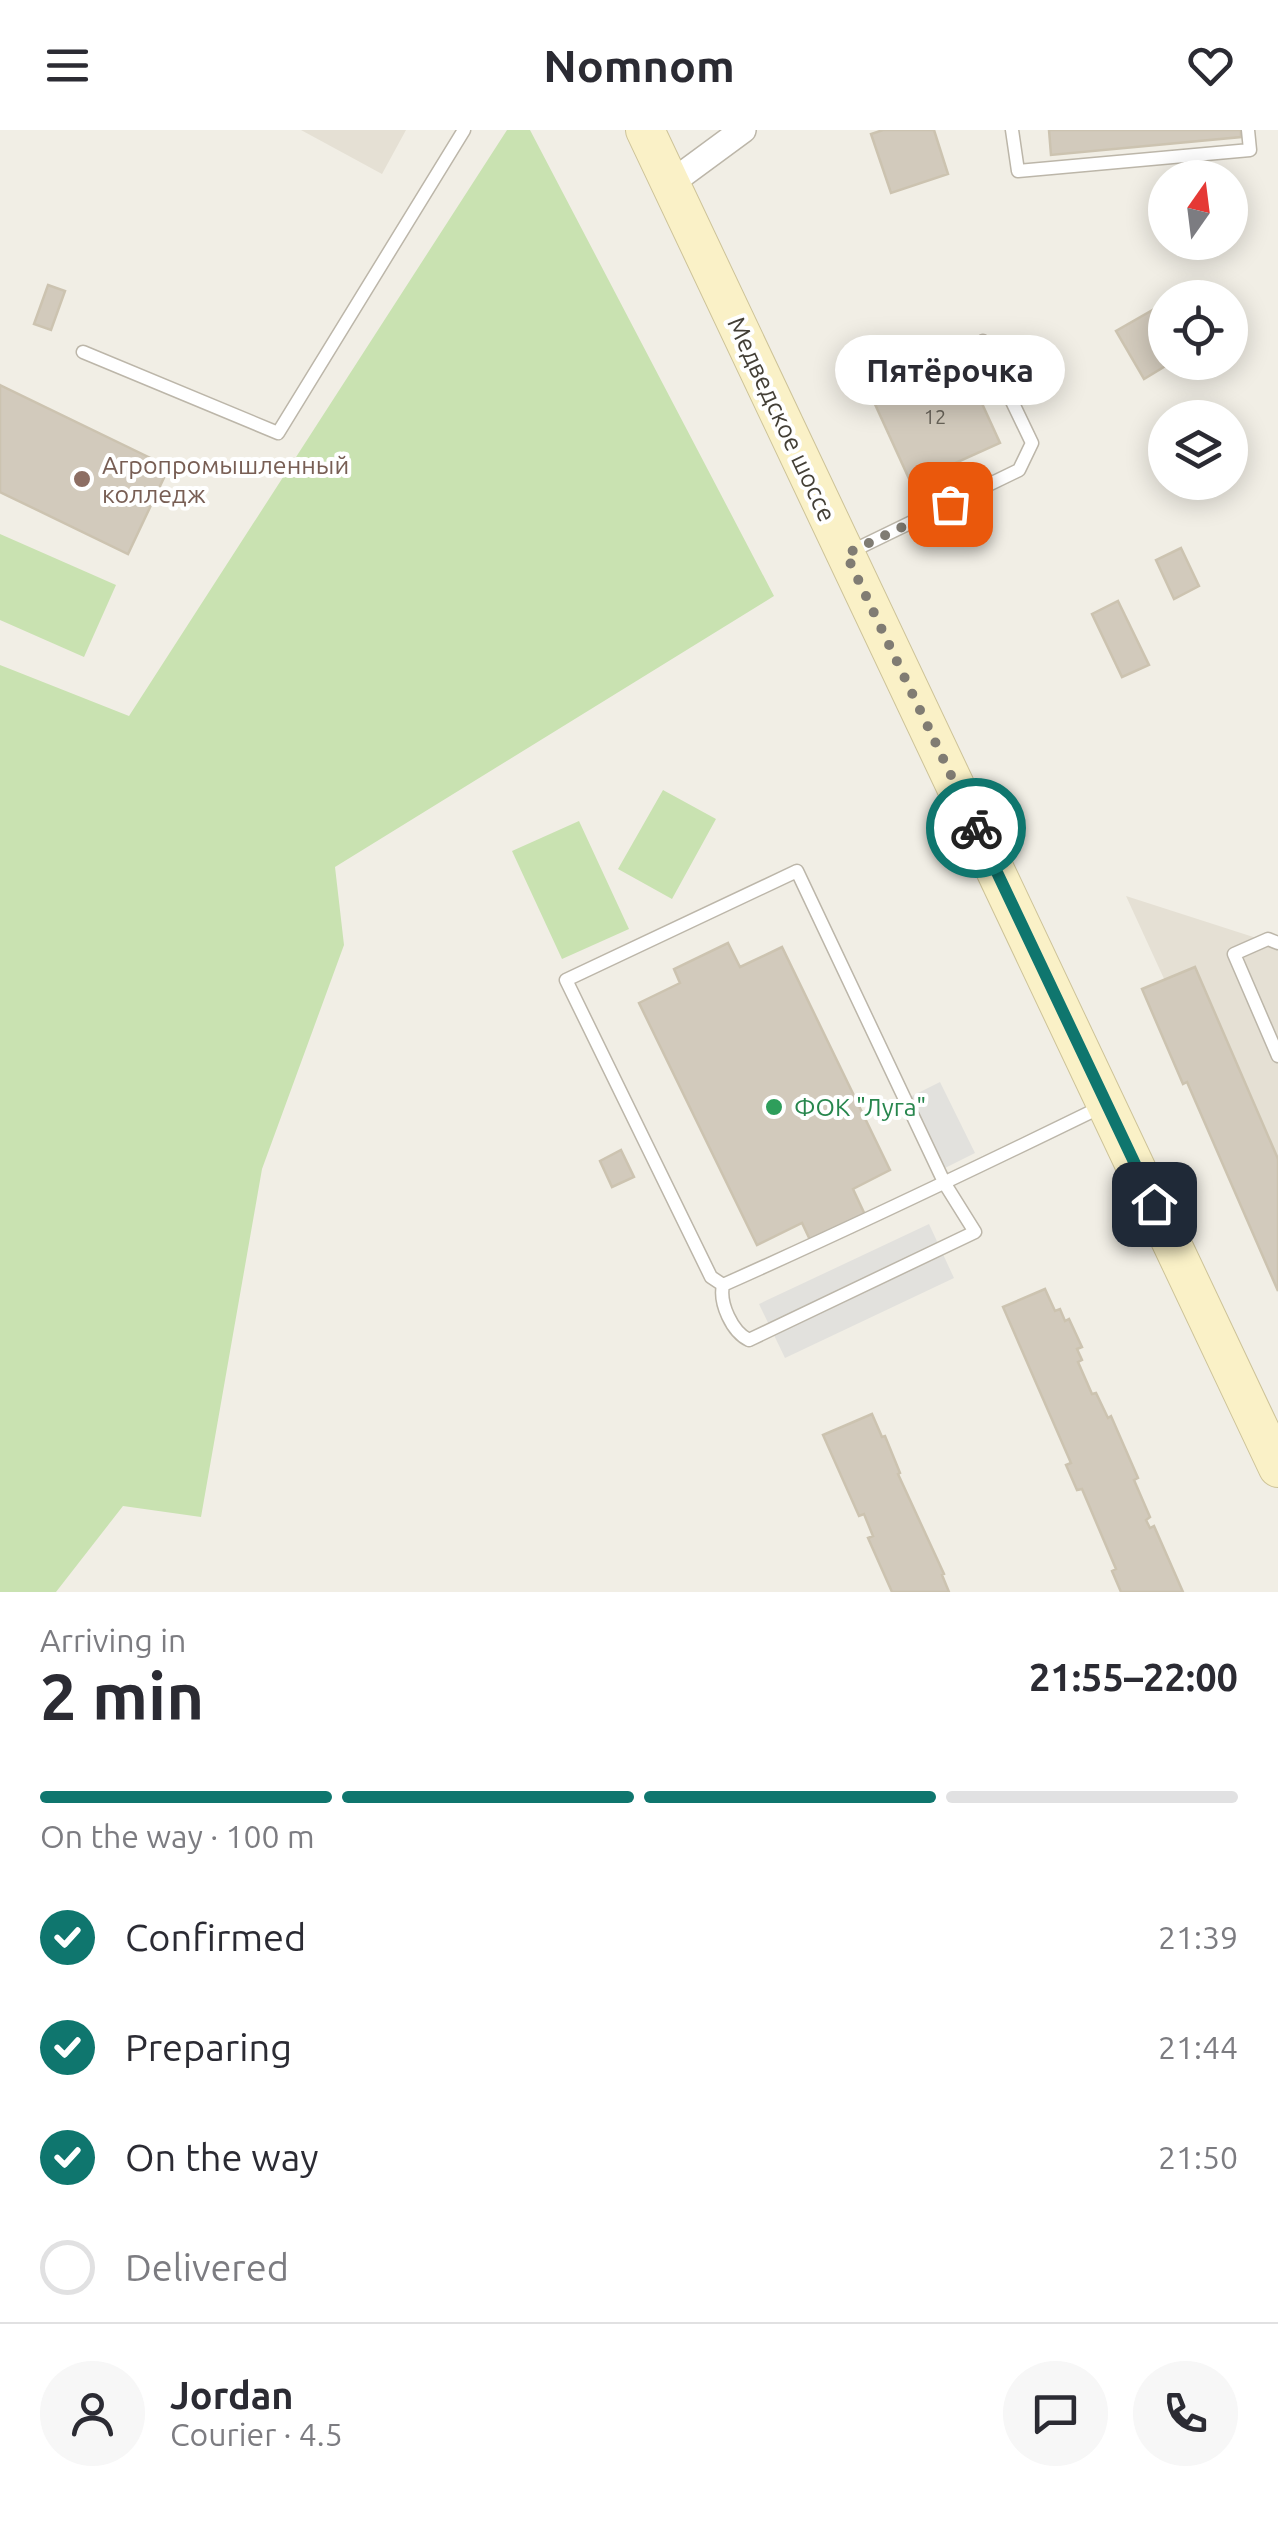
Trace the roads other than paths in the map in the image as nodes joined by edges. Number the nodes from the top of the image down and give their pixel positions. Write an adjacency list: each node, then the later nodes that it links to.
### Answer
1 (464, 130): 8 (lane)
2 (645, 130): 6 (main road, Медведское шоссе)
3 (743, 130): 6 (street)
4 (1012, 130): 5 (lane)
5 (1248, 130)
6 (670, 183): 9 (main road, Медведское шоссе)
7 (983, 341): 9 (lane)
8 (83, 352)
9 (846, 554): 12 (main road, Медведское шоссе)
10 (1278, 943): 11 (lane)
11 (1278, 1056)
12 (1107, 1105): 13 (lane); 15 (main road, Медведское шоссе)
13 (945, 1184): 14 (lane); 14 (lane); 14 (lane)
14 (723, 1285)
15 (1278, 1468)

